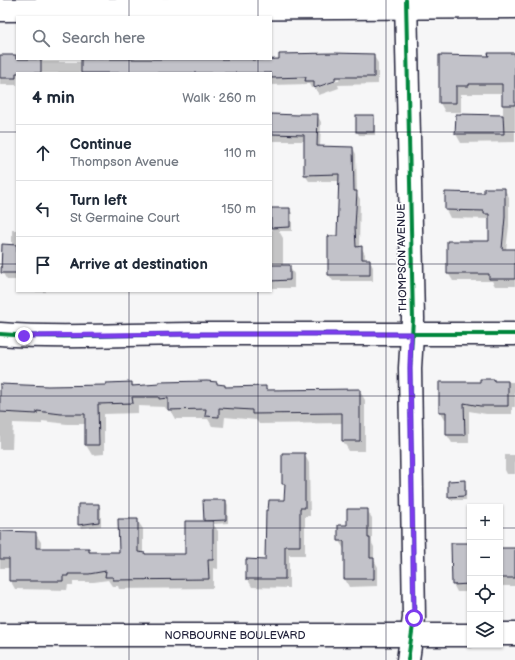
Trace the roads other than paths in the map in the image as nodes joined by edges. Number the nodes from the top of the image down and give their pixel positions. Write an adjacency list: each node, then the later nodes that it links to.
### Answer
1 (406, 4): 2 (street); 3 (street); 5 (street, THOMPSON AVENUE)
2 (515, 7)
3 (0, 10)
4 (0, 334): 5 (street)
5 (411, 334): 6 (street); 11 (street, THOMPSON AVENUE)
6 (515, 334)
7 (503, 634): 8 (street)
8 (515, 634)
9 (0, 635): 11 (street, NORBOURNE BOULEVARD)
10 (467, 635): 11 (street, NORBOURNE BOULEVARD)
11 (411, 636): 12 (street, THOMPSON AVENUE)
12 (408, 660)

